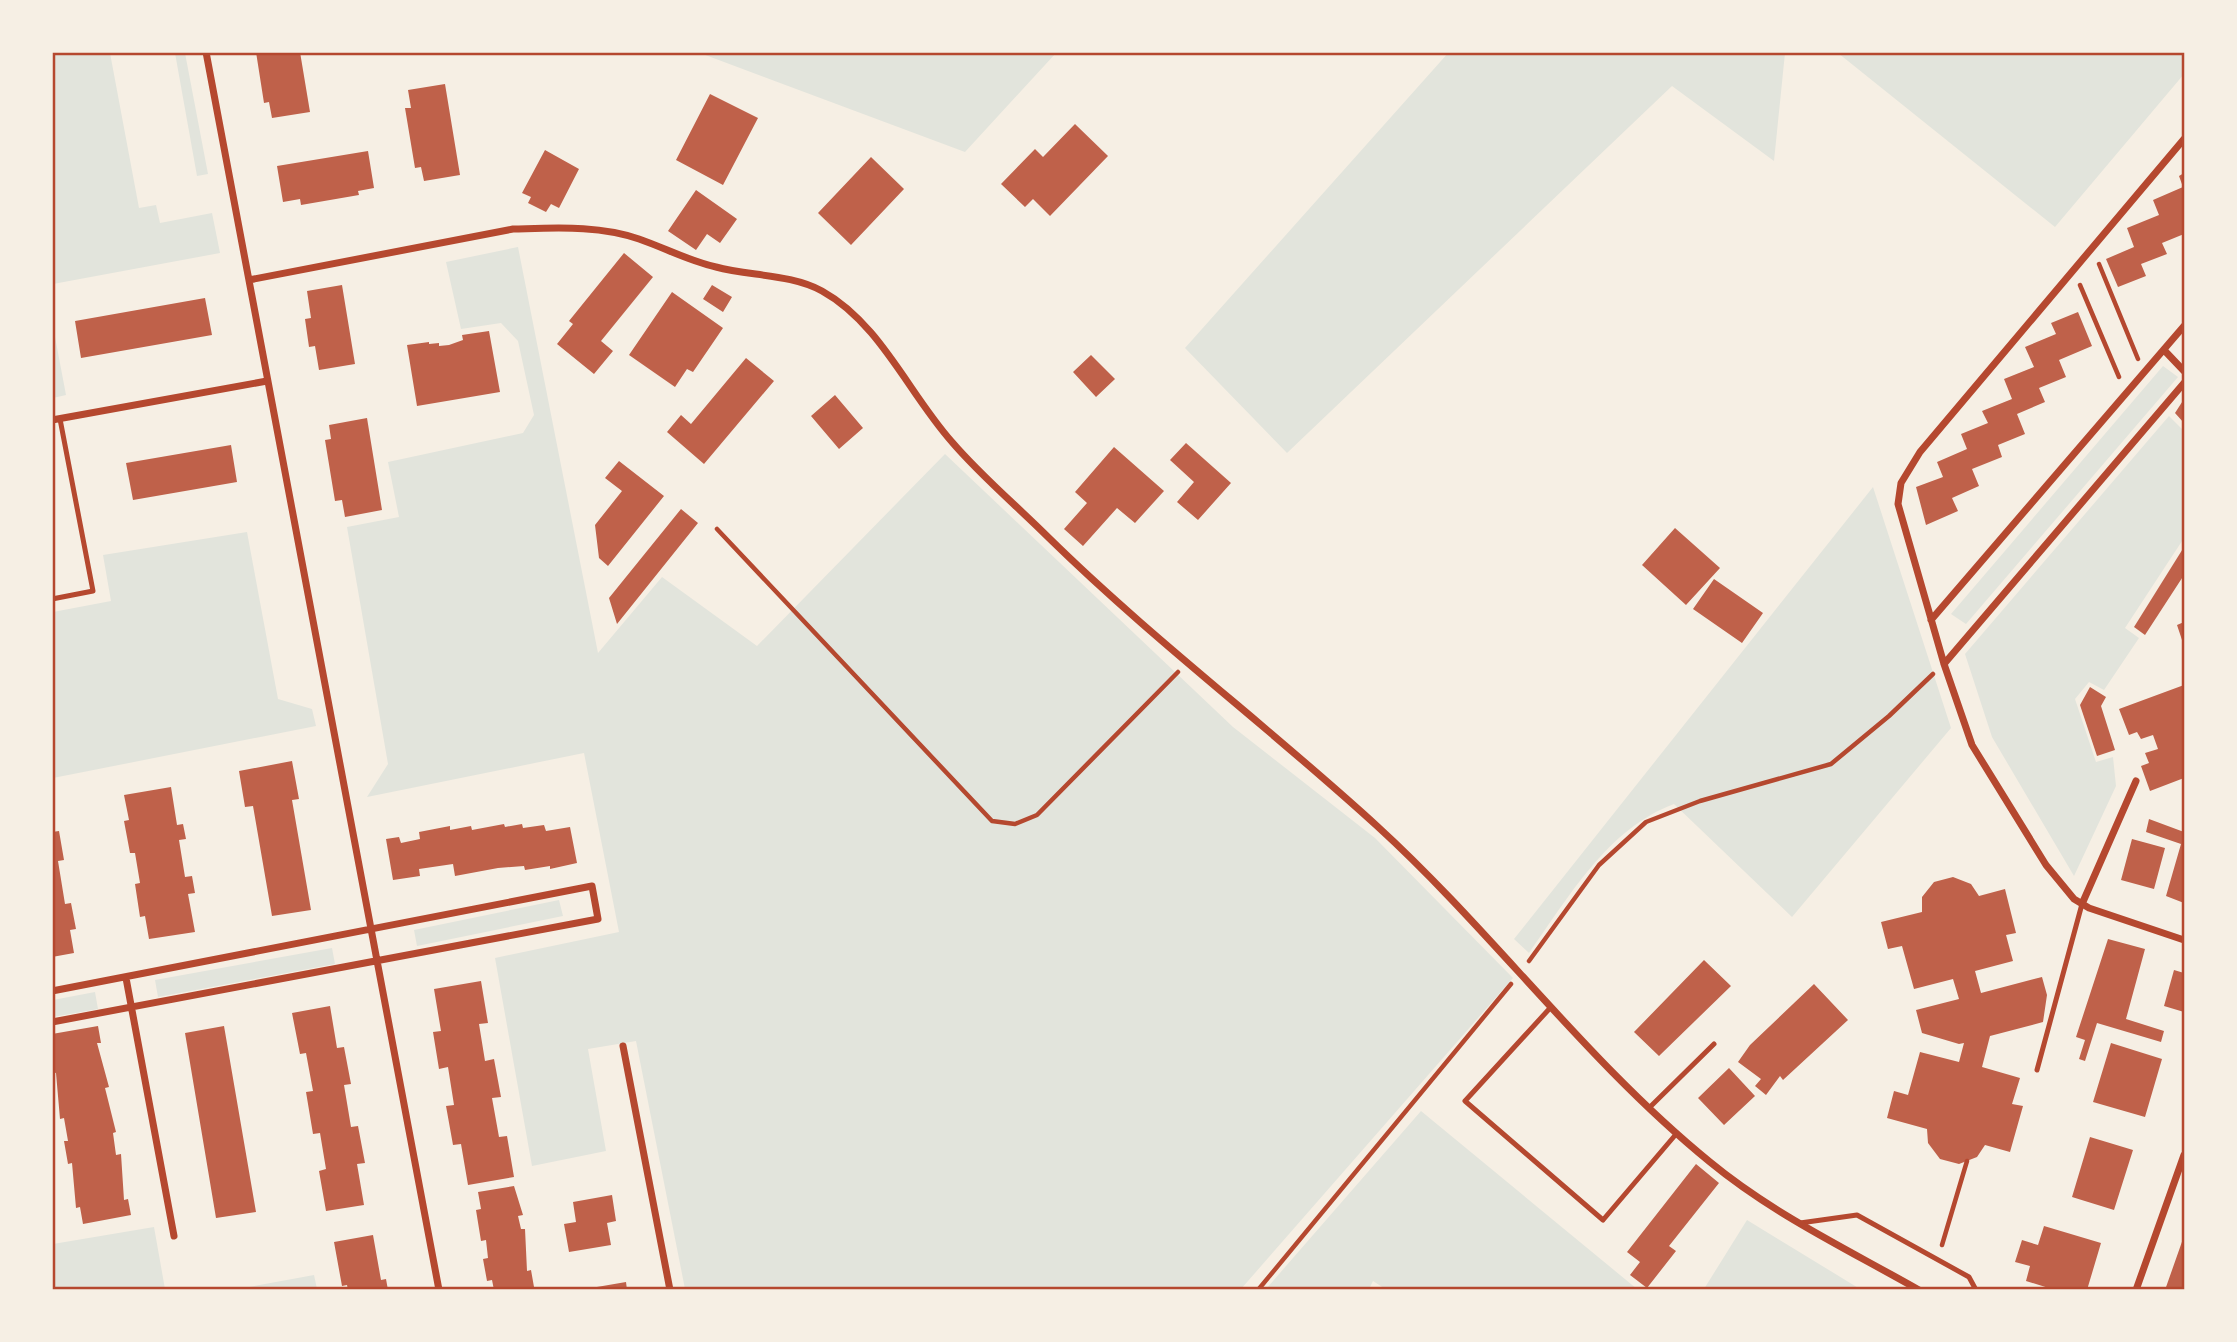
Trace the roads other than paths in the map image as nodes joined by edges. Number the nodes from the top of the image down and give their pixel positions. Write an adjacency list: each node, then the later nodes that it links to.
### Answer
1 (206, 52): 3 (street)
2 (2185, 139): 11 (street)
3 (248, 281): 7 (street); 21 (street)
4 (2185, 326): 5 (street)
5 (2164, 350): 6 (street); 11 (street)
6 (2185, 371)
7 (267, 381): 9 (street); 15 (street)
8 (2185, 383): 12 (street)
9 (56, 420): 10 (lane)
10 (52, 599)
11 (1931, 620): 12 (street)
12 (1944, 664): 14 (street)
13 (2136, 781): 14 (street)
14 (2082, 904): 16 (street); 25 (lane)
15 (371, 932): 17 (street); 17 (street); 18 (street)
16 (2185, 940)
17 (377, 962): 20 (street); 31 (street)
18 (126, 978): 19 (street); 20 (street)
19 (52, 992)
20 (131, 1007): 22 (street); 30 (street)
21 (1551, 1007): 26 (street); 27 (lane)
22 (52, 1022)
23 (1714, 1044): 26 (lane)
24 (624, 1046): 32 (street)
25 (2037, 1070)
26 (1650, 1107): 27 (street)
27 (1676, 1133): 29 (street)
28 (2185, 1155): 35 (street)
29 (1798, 1224): 33 (street); 34 (lane)
30 (174, 1236)
31 (439, 1290)
32 (670, 1290)
33 (1919, 1290)
34 (1976, 1290)
35 (2136, 1290)

